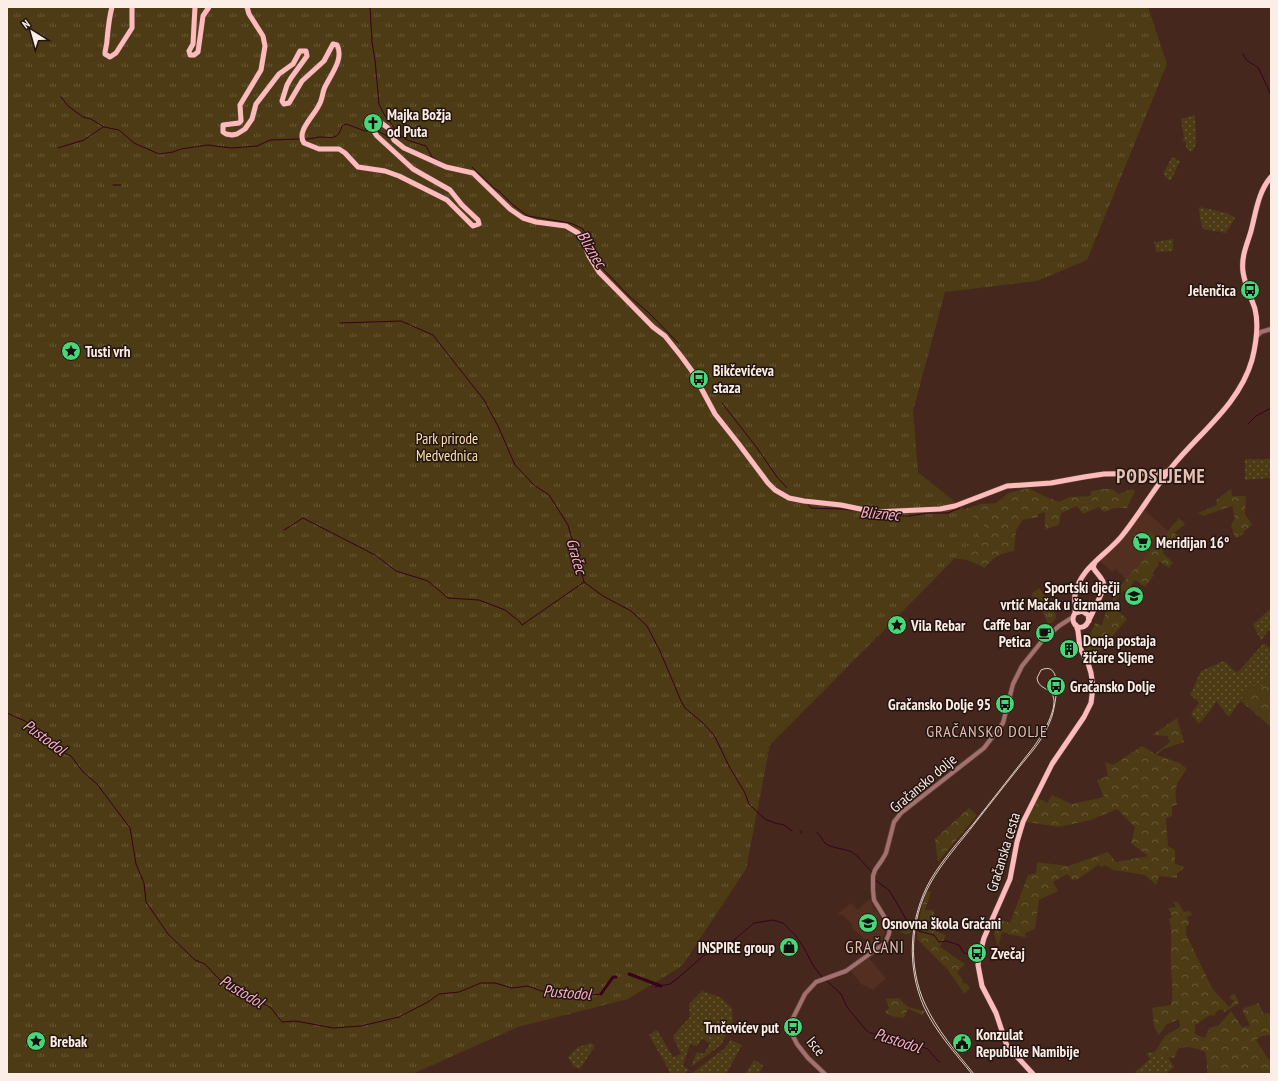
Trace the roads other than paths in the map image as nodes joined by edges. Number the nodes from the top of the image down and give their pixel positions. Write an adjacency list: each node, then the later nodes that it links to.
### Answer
1 (112, 7): 2 (main road)
2 (132, 7)
3 (196, 7): 4 (main road)
4 (209, 7)
5 (247, 7): 12 (main road)
6 (1271, 177): 7 (main road)
7 (1257, 326): 9 (street); 10 (main road)
8 (1271, 329): 9 (street)
9 (1264, 331): 10 (street)
10 (1256, 338): 11 (main road)
11 (1168, 471): 12 (main road); 13 (main road)
12 (1145, 473): 13 (main road)
13 (1161, 482): 14 (main road)
14 (1096, 561): 15 (main road); 16 (main road)
15 (1087, 570): 16 (main road); 17 (main road)
16 (1095, 571): 18 (main road)
17 (1074, 615): 18 (main road); 19 (street, Gračansko dolje); 20 (main road)
18 (1089, 621): 21 (main road)
19 (1064, 623): 20 (street); 23 (street, Gračansko dolje)
20 (1075, 624): 21 (main road); 22 (main road, Gračanska cesta)
21 (1084, 627): 22 (main road)
22 (1079, 637): 25 (main road, Gračanska cesta)
23 (791, 1032): 24 (street, Isce)
24 (825, 1074)
25 (1033, 1074)

